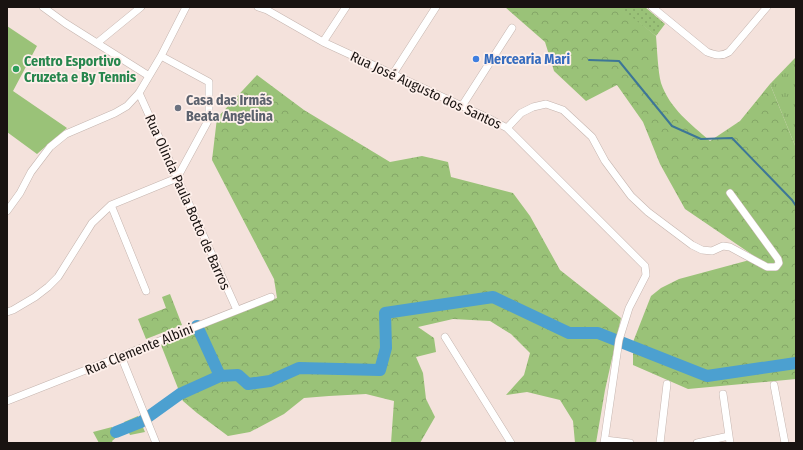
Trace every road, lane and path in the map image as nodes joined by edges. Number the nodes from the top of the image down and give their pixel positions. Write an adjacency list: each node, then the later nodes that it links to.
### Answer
1 (43, 7): 11 (street)
2 (141, 7): 11 (street)
3 (186, 7): 12 (street)
4 (258, 7): 10 (street, Rua José Augusto dos Santos)
5 (346, 7): 10 (street)
6 (436, 7): 13 (street)
7 (652, 7): 8 (street)
8 (767, 7)
9 (512, 28): 16 (street)
10 (323, 42): 13 (street, Rua José Augusto dos Santos)
11 (97, 43): 14 (street)
12 (161, 56): 14 (street); 18 (street)
13 (393, 74): 16 (street, Rua José Augusto dos Santos)
14 (149, 76): 15 (street)
15 (139, 93): 18 (street, Rua Olinda Paula Botto de Barros); 21 (street)
16 (462, 106): 17 (street, Rua José Augusto dos Santos)
17 (507, 128): 19 (street); 33 (street, Rua José Augusto dos Santos)
18 (177, 178): 20 (street); 24 (street, Rua Olinda Paula Botto de Barros)
19 (730, 193)
20 (111, 205): 22 (street); 25 (street)
21 (7, 211)
22 (146, 291)
23 (271, 297): 24 (street, Rua Clemente Albini)
24 (237, 310): 27 (street, Rua Clemente Albini)
25 (7, 312)
26 (444, 337): 35 (street)
27 (121, 356): 31 (street, Rua Clemente Albini); 34 (street)
28 (667, 384): 37 (street)
29 (774, 385): 39 (street)
30 (723, 394): 32 (street)
31 (7, 401)
32 (729, 440): 38 (street)
33 (604, 442): 36 (street)
34 (156, 443)
35 (511, 443)
36 (630, 443)
37 (660, 443)
38 (697, 443)
39 (785, 443)

